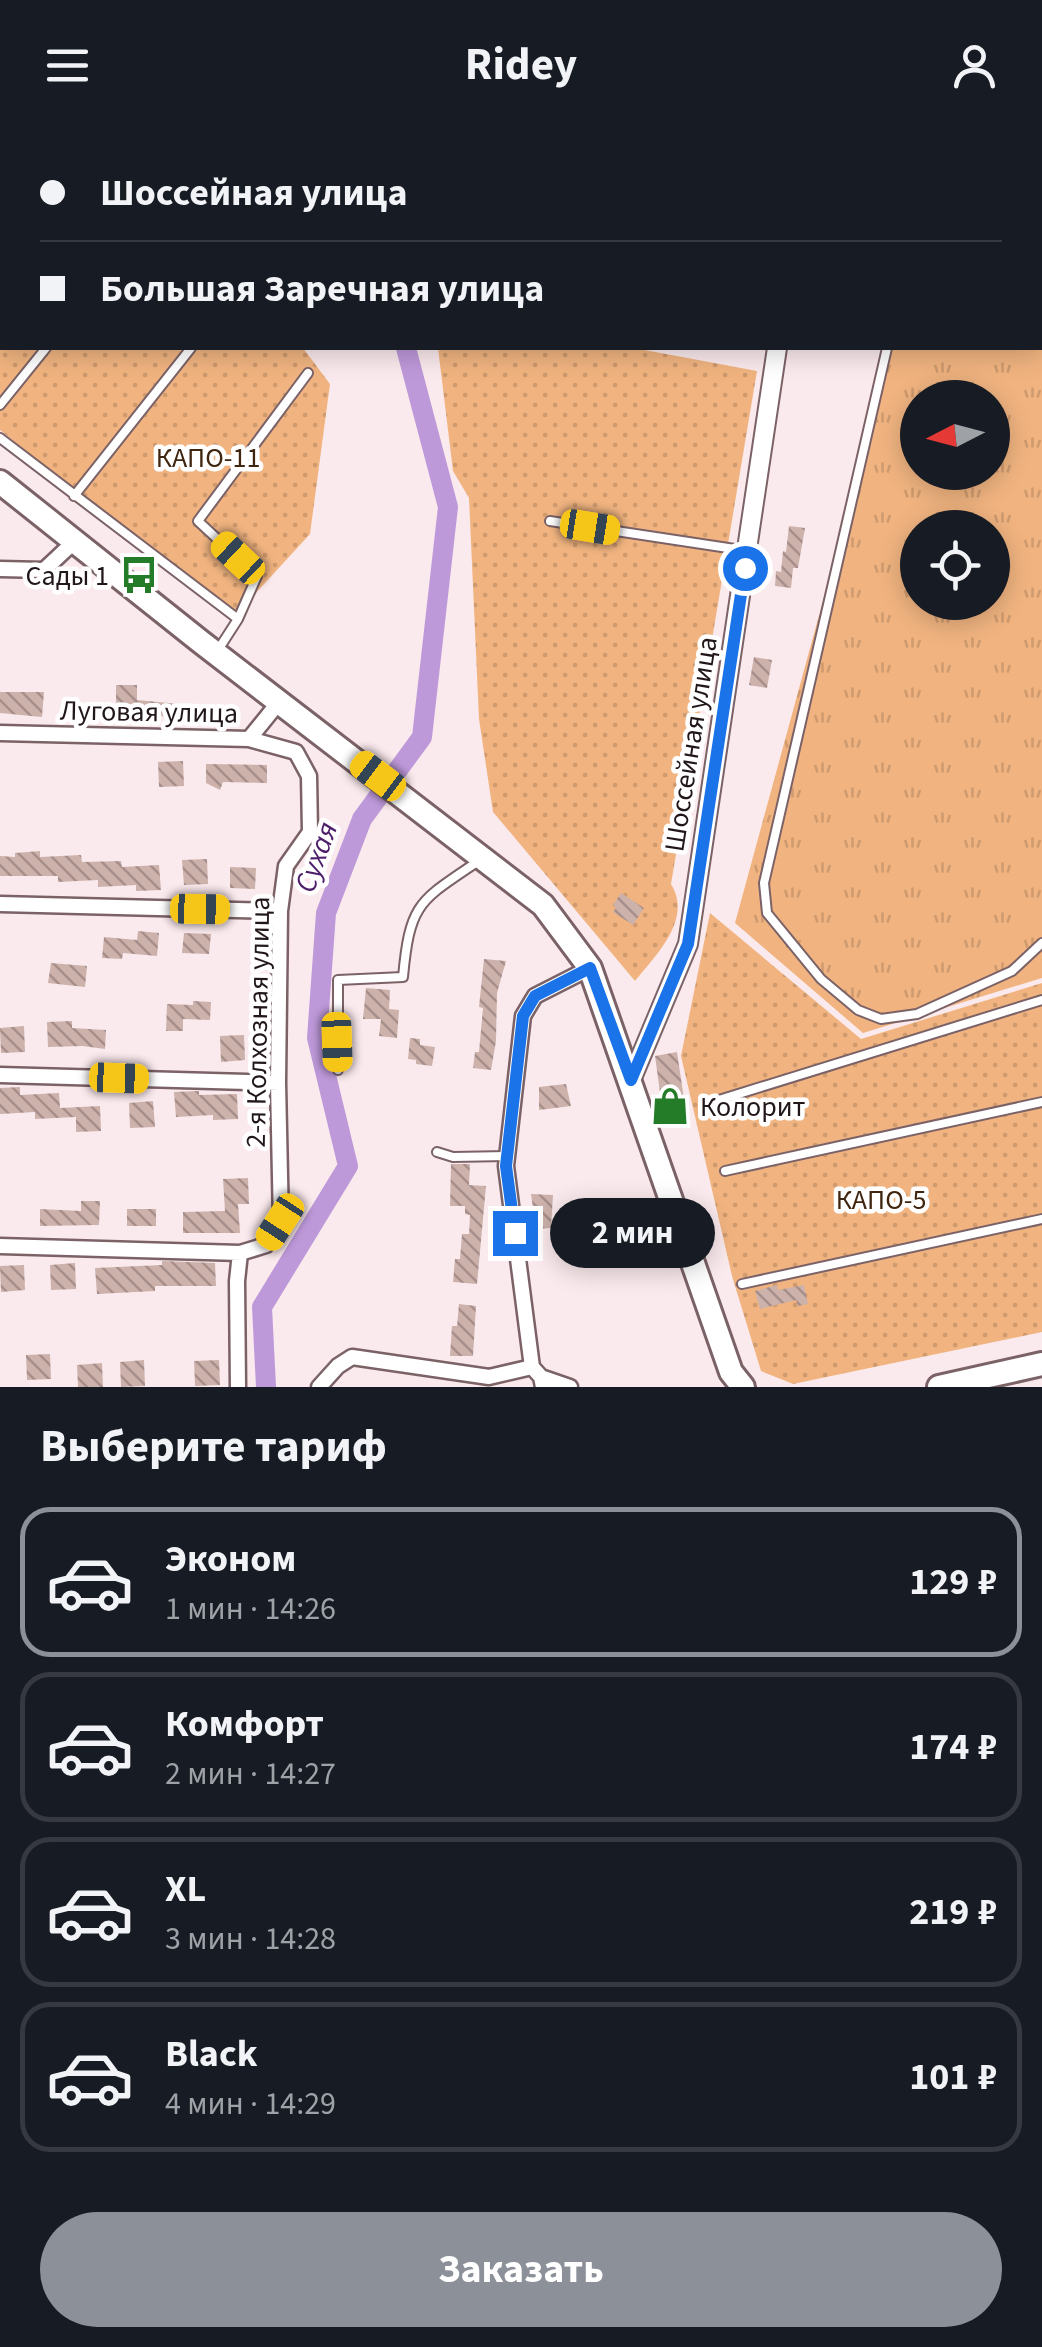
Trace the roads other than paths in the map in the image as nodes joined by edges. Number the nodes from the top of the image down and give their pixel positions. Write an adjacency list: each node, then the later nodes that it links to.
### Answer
1 (44, 350): 6 (lane)
2 (190, 350): 9 (lane)
3 (777, 350): 12 (street, Шоссейная улица)
4 (887, 350): 22 (lane)
5 (308, 373): 14 (lane)
6 (0, 405)
7 (0, 438): 9 (lane)
8 (0, 482): 11 (main road)
9 (74, 496): 14 (lane)
10 (550, 520): 12 (lane)
11 (75, 541): 13 (street); 15 (main road)
12 (748, 551): 27 (street, Шоссейная улица)
13 (0, 569)
14 (238, 619): 15 (lane)
15 (216, 654): 16 (main road)
16 (279, 702): 18 (street, Луговая улица); 19 (main road)
17 (0, 733): 18 (street, Луговая улица)
18 (250, 739): 21 (street, 2-я Колхозная улица)
19 (483, 858): 23 (main road); 25 (lane)
20 (0, 904): 21 (street)
21 (280, 911): 28 (street, 2-я Колхозная улица)
22 (1042, 943)
23 (590, 968): 27 (main road); 32 (street)
24 (1042, 1000): 30 (lane)
25 (338, 1070)
26 (0, 1075): 28 (street)
27 (631, 1080): 43 (main road)
28 (278, 1083): 36 (street, 2-я Колхозная улица)
29 (1042, 1102): 33 (lane)
30 (706, 1104)
31 (437, 1152): 32 (lane)
32 (508, 1156): 39 (street)
33 (725, 1171)
34 (1042, 1218): 37 (lane)
35 (0, 1246): 36 (street)
36 (240, 1253): 40 (street)
37 (742, 1284)
38 (1042, 1364): 44 (main road)
39 (538, 1377): 41 (street); 42 (street)
40 (238, 1387)
41 (319, 1387)
42 (570, 1387)
43 (743, 1387)
44 (939, 1387)

